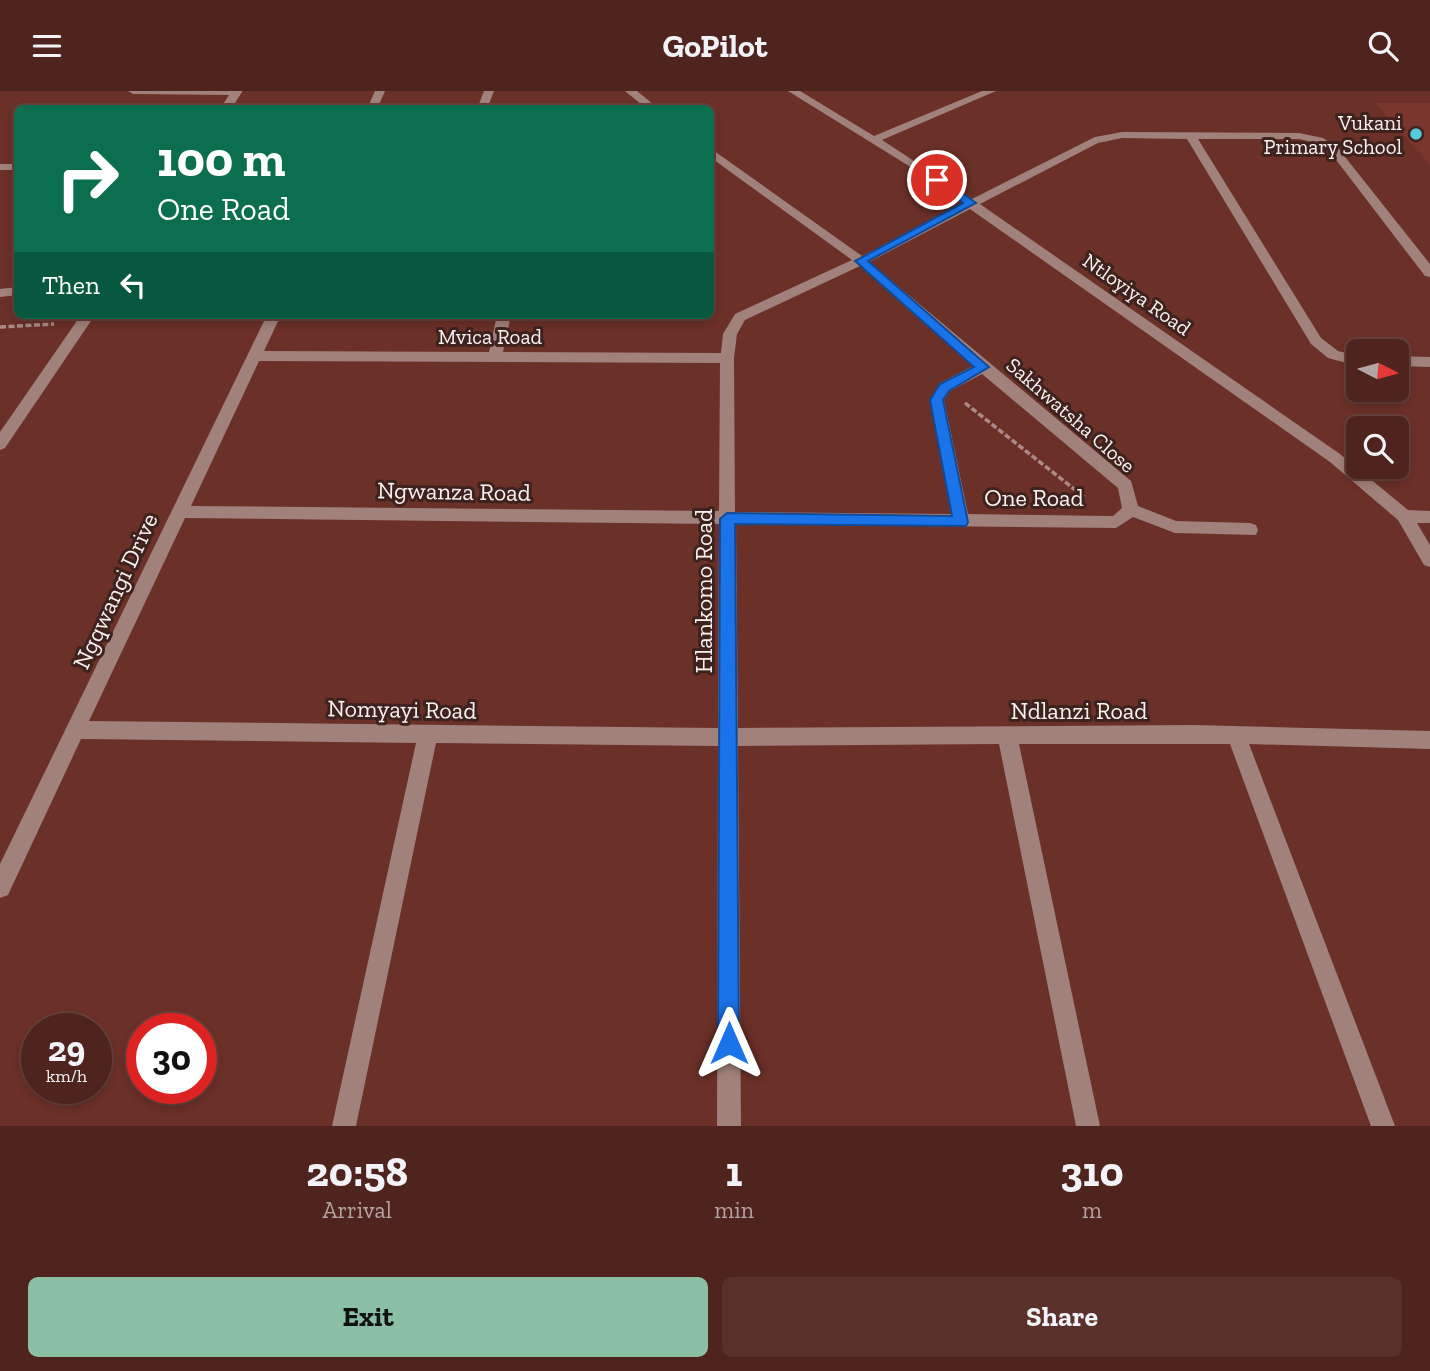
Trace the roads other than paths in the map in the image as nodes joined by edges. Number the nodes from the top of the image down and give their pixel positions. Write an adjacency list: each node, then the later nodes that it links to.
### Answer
1 (133, 91): 5 (street)
2 (630, 91): 6 (street)
3 (793, 91): 8 (street, Ntloyiya Road)
4 (991, 91): 8 (street)
5 (237, 92)
6 (649, 105)
7 (1190, 135): 10 (street, Hlankomo Road); 12 (street, Hlankomo Road); 19 (street)
8 (873, 140): 10 (street, Ntloyiya Road)
9 (714, 154): 11 (street, Sakhwatsha Close)
10 (971, 203): 11 (street, Hlankomo Road); 26 (street, Ntloyiya Road)
11 (861, 261): 18 (street, Hlankomo Road); 22 (street, Sakhwatsha Close)
12 (1430, 274)
13 (85, 319): 23 (street)
14 (272, 319): 16 (street, Ngqwangi Drive)
15 (503, 319): 17 (street)
16 (254, 356): 17 (street, Mvica Road); 25 (street, Ngqwangi Drive)
17 (495, 356): 18 (street, Mvica Road)
18 (727, 358): 28 (street, Hlankomo Road)
19 (1346, 358)
20 (1409, 361): 21 (street)
21 (1430, 362)
22 (983, 367): 24 (street, Sakhwatsha Close); 29 (street)
23 (0, 444)
24 (1131, 510): 29 (street, One Road); 30 (street)
25 (180, 512): 28 (street, Ngwanza Road); 32 (street, Ngqwangi Drive)
26 (1404, 516): 27 (street); 31 (street, Ntloyiya Road)
27 (1430, 517)
28 (727, 519): 29 (street, One Road); 36 (street, Hlankomo Road)
29 (961, 522)
30 (1250, 530)
31 (1430, 560)
32 (76, 730): 33 (street, Nomyayi Road); 38 (street, Ngqwangi Drive)
33 (428, 734): 36 (street, Nomyayi Road); 39 (street)
34 (1007, 735): 35 (street, Ndlanzi Road); 36 (street, Ndlanzi Road); 41 (street)
35 (1236, 735): 37 (street, Ndlanzi Road); 42 (street)
36 (727, 737): 40 (street, Hlankomo Road)
37 (1430, 740)
38 (0, 887)
39 (344, 1126)
40 (729, 1126)
41 (1088, 1126)
42 (1383, 1126)

